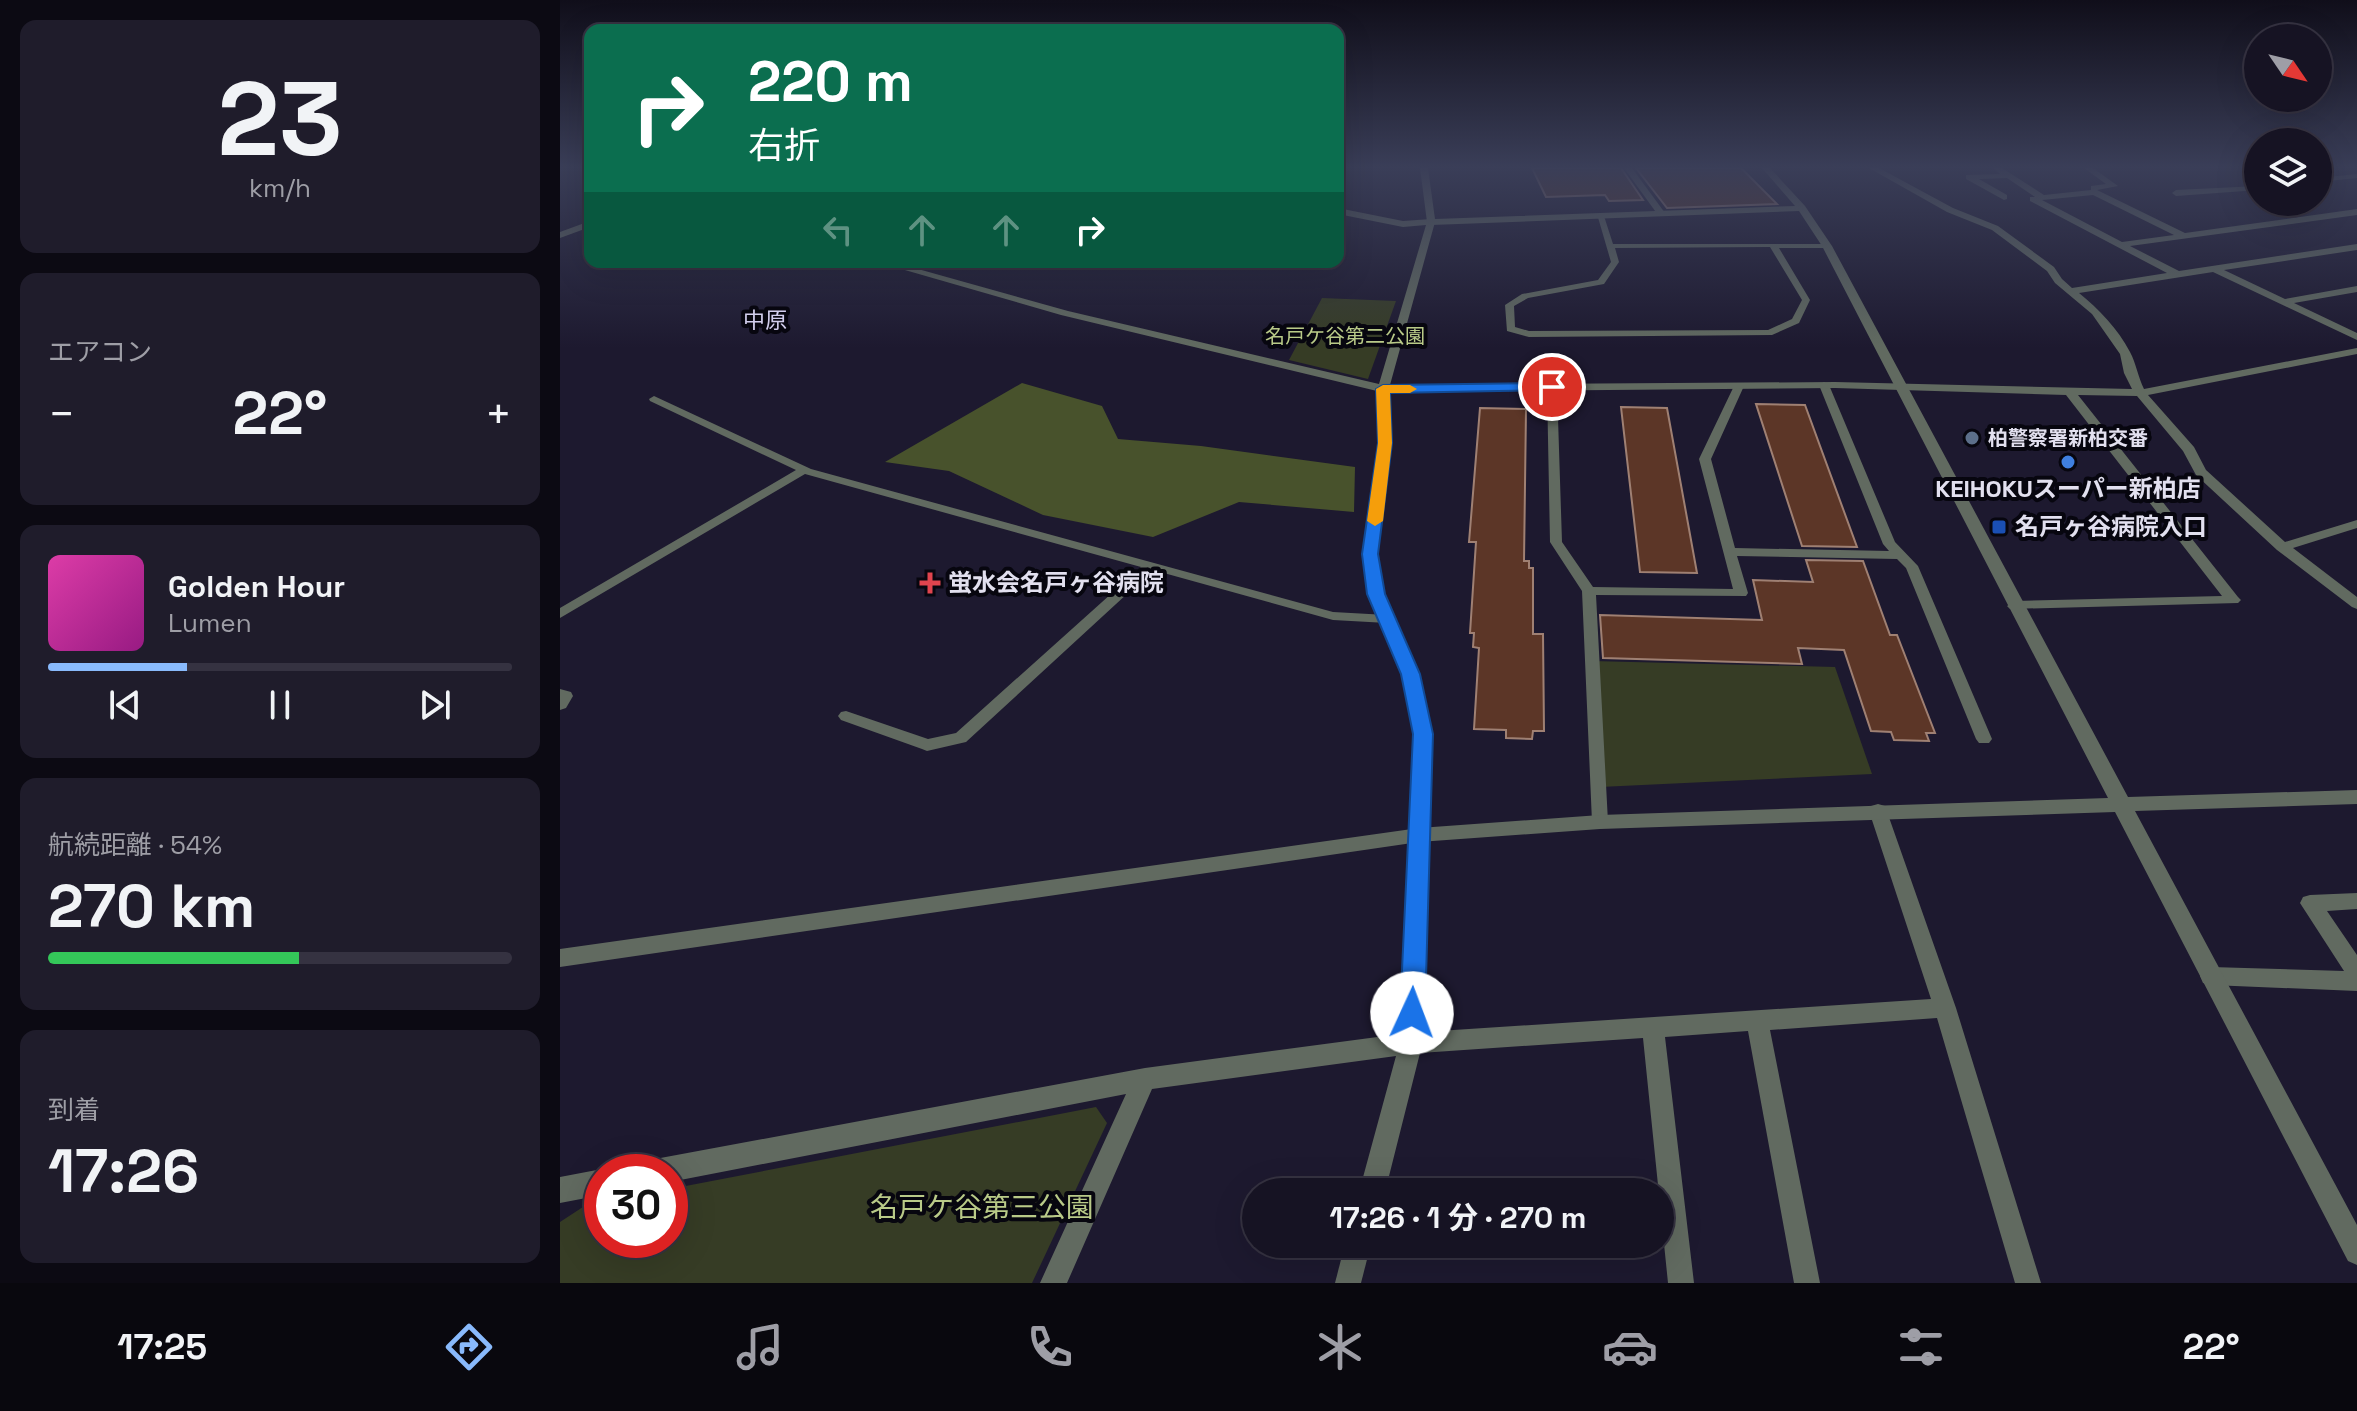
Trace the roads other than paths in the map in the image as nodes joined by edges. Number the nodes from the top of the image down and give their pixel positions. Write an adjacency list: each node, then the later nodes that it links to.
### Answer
1 (579, 228): 9 (street)
2 (1429, 228): 30 (street)
3 (1604, 228): 13 (lane)
4 (1815, 228): 14 (street)
5 (1995, 228): 22 (street)
6 (2086, 228): 12 (street)
7 (2167, 228): 10 (street)
8 (2243, 228): 10 (street)
9 (560, 235)
10 (2184, 236): 12 (street)
11 (1773, 245): 13 (lane); 13 (lane); 14 (lane)
12 (2120, 245): 20 (street)
13 (1610, 246)
14 (1827, 246): 29 (street)
15 (2357, 247): 19 (street)
16 (901, 268): 18 (street)
17 (912, 268): 18 (street)
18 (907, 270): 30 (street)
19 (2215, 270): 20 (street); 23 (street)
20 (2178, 275): 22 (street)
21 (2357, 289): 23 (street)
22 (2070, 291): 32 (street)
23 (2285, 302): 24 (street)
24 (2357, 337)
25 (2357, 351): 32 (street)
26 (1824, 385): 27 (street); 29 (street); 40 (lane)
27 (1739, 386): 28 (street); 39 (lane)
28 (1552, 387): 30 (street); 42 (lane)
29 (1902, 387): 31 (street); 44 (street)
30 (1383, 389): 46 (street)
31 (2069, 391): 32 (street); 44 (street)
32 (2140, 393): 38 (street)
33 (654, 399): 34 (lane)
34 (804, 470): 41 (lane); 45 (lane)
35 (2357, 524): 36 (street)
36 (2341, 528): 37 (street); 38 (street)
37 (2357, 537)
38 (2282, 547): 43 (street)
39 (1729, 552): 40 (lane); 42 (lane)
40 (1900, 555): 50 (lane)
41 (1150, 566): 46 (lane); 49 (lane)
42 (1589, 591): 54 (lane)
43 (2357, 604)
44 (2015, 606): 52 (street)
45 (560, 614)
46 (1387, 619): 55 (street)
47 (560, 695): 48 (street)
48 (560, 704)
49 (846, 716)
50 (1984, 739)
51 (2357, 797): 52 (street)
52 (2120, 806): 53 (street); 59 (street)
53 (1878, 811): 54 (street); 61 (street)
54 (1600, 822): 55 (street)
55 (1419, 835): 57 (street); 64 (street)
56 (2357, 901): 58 (street)
57 (560, 958)
58 (2357, 973)
59 (2211, 976): 60 (street); 70 (street)
60 (2357, 981)
61 (1945, 1008): 62 (street); 76 (street)
62 (1757, 1021): 63 (street); 75 (street)
63 (1653, 1027): 64 (street); 74 (street)
64 (1411, 1043): 65 (street); 67 (street)
65 (1145, 1079): 66 (street); 72 (street)
66 (688, 1166)
67 (1376, 1178)
68 (584, 1186): 69 (street)
69 (562, 1192)
70 (2357, 1252)
71 (1354, 1258): 73 (street)
72 (1053, 1283)
73 (1348, 1283)
74 (1681, 1283)
75 (1807, 1283)
76 (2028, 1283)

